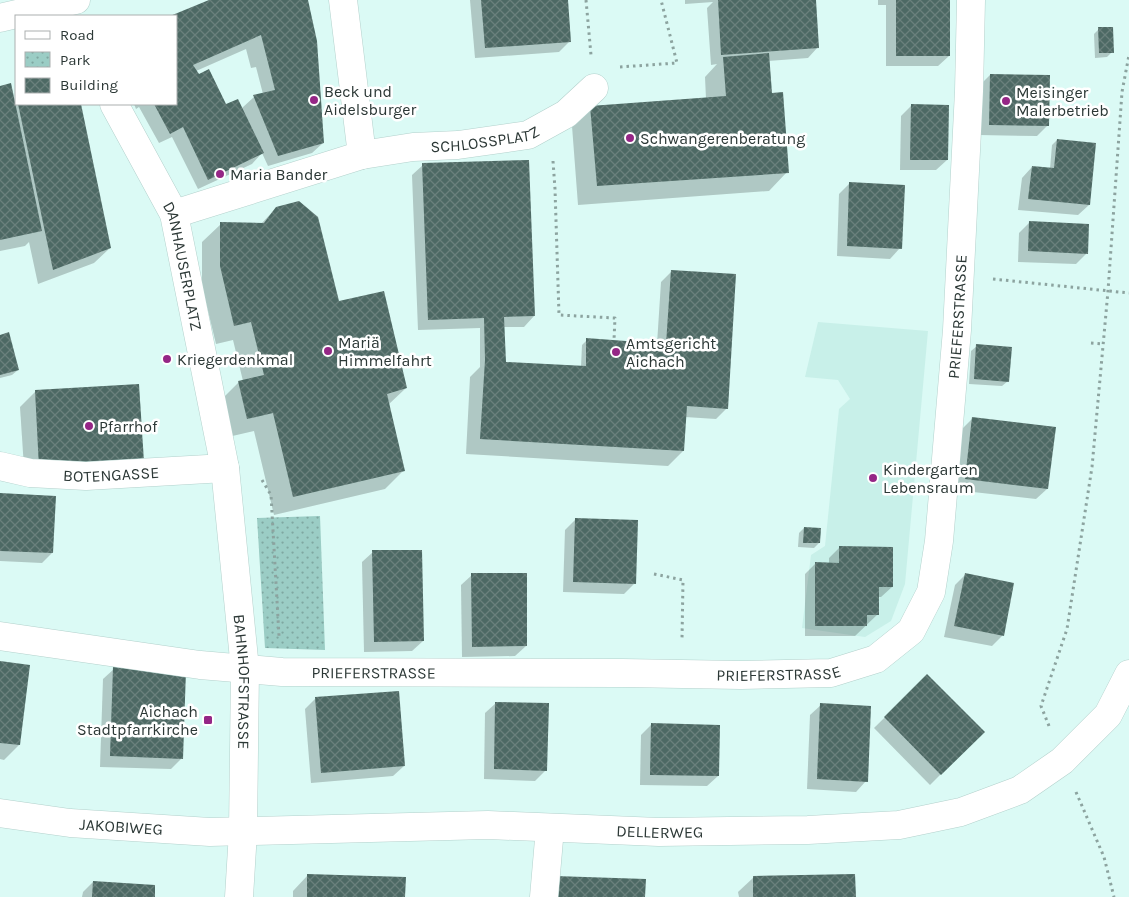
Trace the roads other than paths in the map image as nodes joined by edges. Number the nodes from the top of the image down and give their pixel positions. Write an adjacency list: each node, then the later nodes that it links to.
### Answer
1 (343, 0): 9 (street)
2 (971, 0): 14 (street, PRIEFERSTRASSE)
3 (68, 7): 4 (street)
4 (19, 15)
5 (15, 16): 6 (street)
6 (0, 18)
7 (593, 79): 9 (street, SCHLOSSPLATZ)
8 (115, 105): 10 (street, DANHAUSERPLATZ)
9 (362, 155): 10 (street, SCHLOSSPLATZ)
10 (174, 214): 12 (street, DANHAUSERPLATZ)
11 (0, 466): 12 (street, BOTENGASSE)
12 (225, 468): 14 (street, BAHNHOFSTRASSE)
13 (0, 636): 14 (street, PRIEFERSTRASSE)
14 (245, 669): 18 (street, BAHNHOFSTRASSE)
15 (1129, 674): 17 (street, DELLERWEG)
16 (0, 813): 18 (street, JAKOBIWEG)
17 (550, 828): 18 (street, DELLERWEG); 20 (street)
18 (243, 832): 19 (street, BAHNHOFSTRASSE)
19 (240, 897)
20 (544, 897)

